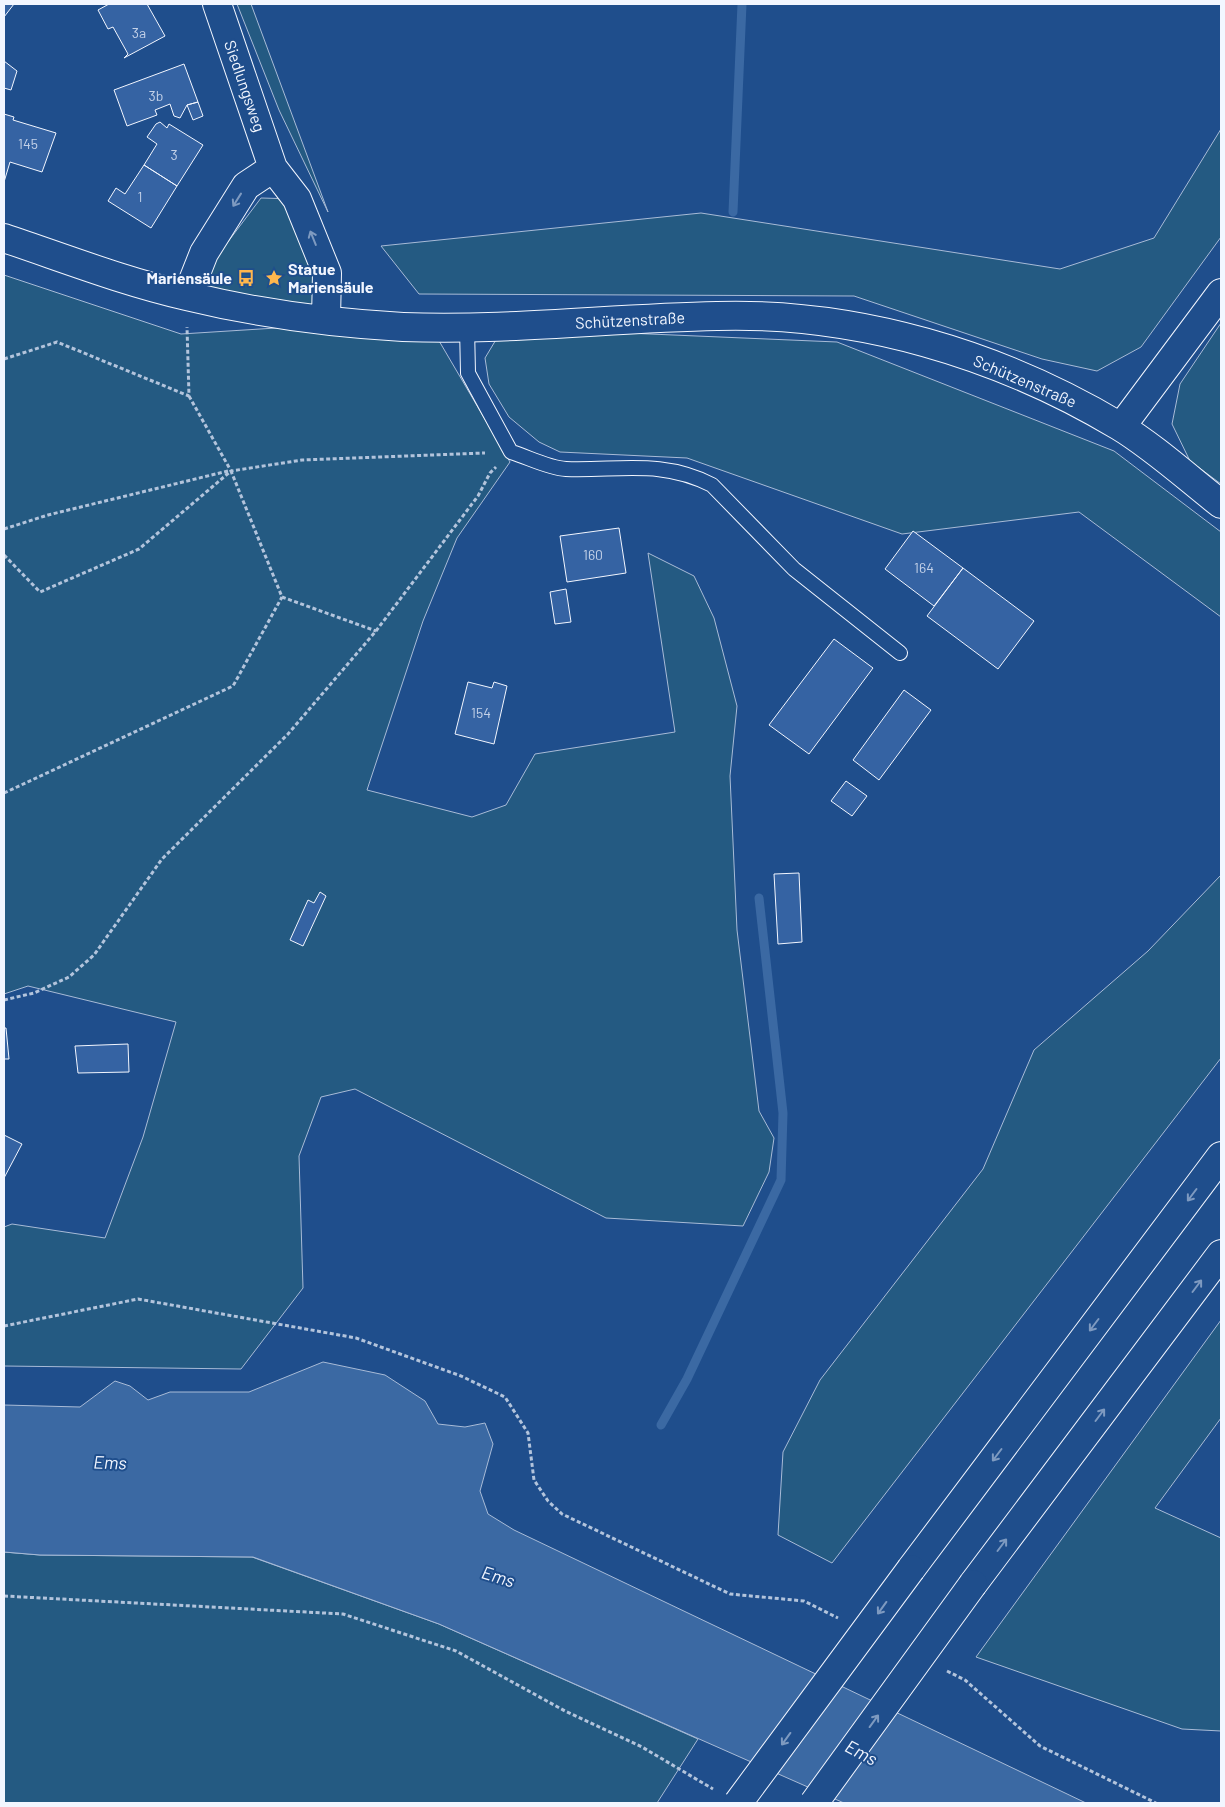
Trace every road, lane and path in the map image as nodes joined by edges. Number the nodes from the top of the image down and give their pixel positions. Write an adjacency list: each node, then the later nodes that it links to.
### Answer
1 (217, 4): 2 (main road, Siedlungsweg)
2 (273, 168): 5 (main road, one-way to 5); 6 (main road, Siedlungsweg, one-way to 2)
3 (4, 238): 5 (main road, Schützenstraße)
4 (1221, 293): 10 (main road)
5 (187, 309): 6 (main road, Schützenstraße); 9 (path)
6 (326, 319): 7 (main road, Schützenstraße)
7 (467, 327): 10 (main road, Schützenstraße); 11 (lane)
8 (4, 359): 9 (path)
9 (189, 396): 12 (path)
10 (1122, 427): 13 (main road, Schützenstraße)
11 (511, 452): 12 (path); 17 (path); 18 (lane)
12 (231, 471): 14 (path); 15 (path); 16 (path)
13 (1221, 504)
14 (4, 528)
15 (4, 555)
16 (282, 597): 17 (path); 19 (path)
17 (376, 631): 20 (path)
18 (900, 653)
19 (4, 793)
20 (4, 1000)
21 (1221, 1156): 27 (main road, one-way to 27, bridge)
22 (1221, 1254): 28 (main road, one-way to 22, bridge)
23 (4, 1326): 25 (path)
24 (4, 1596): 27 (path)
25 (840, 1618)
26 (938, 1667): 29 (path)
27 (727, 1796)
28 (814, 1803)
29 (1156, 1803)

